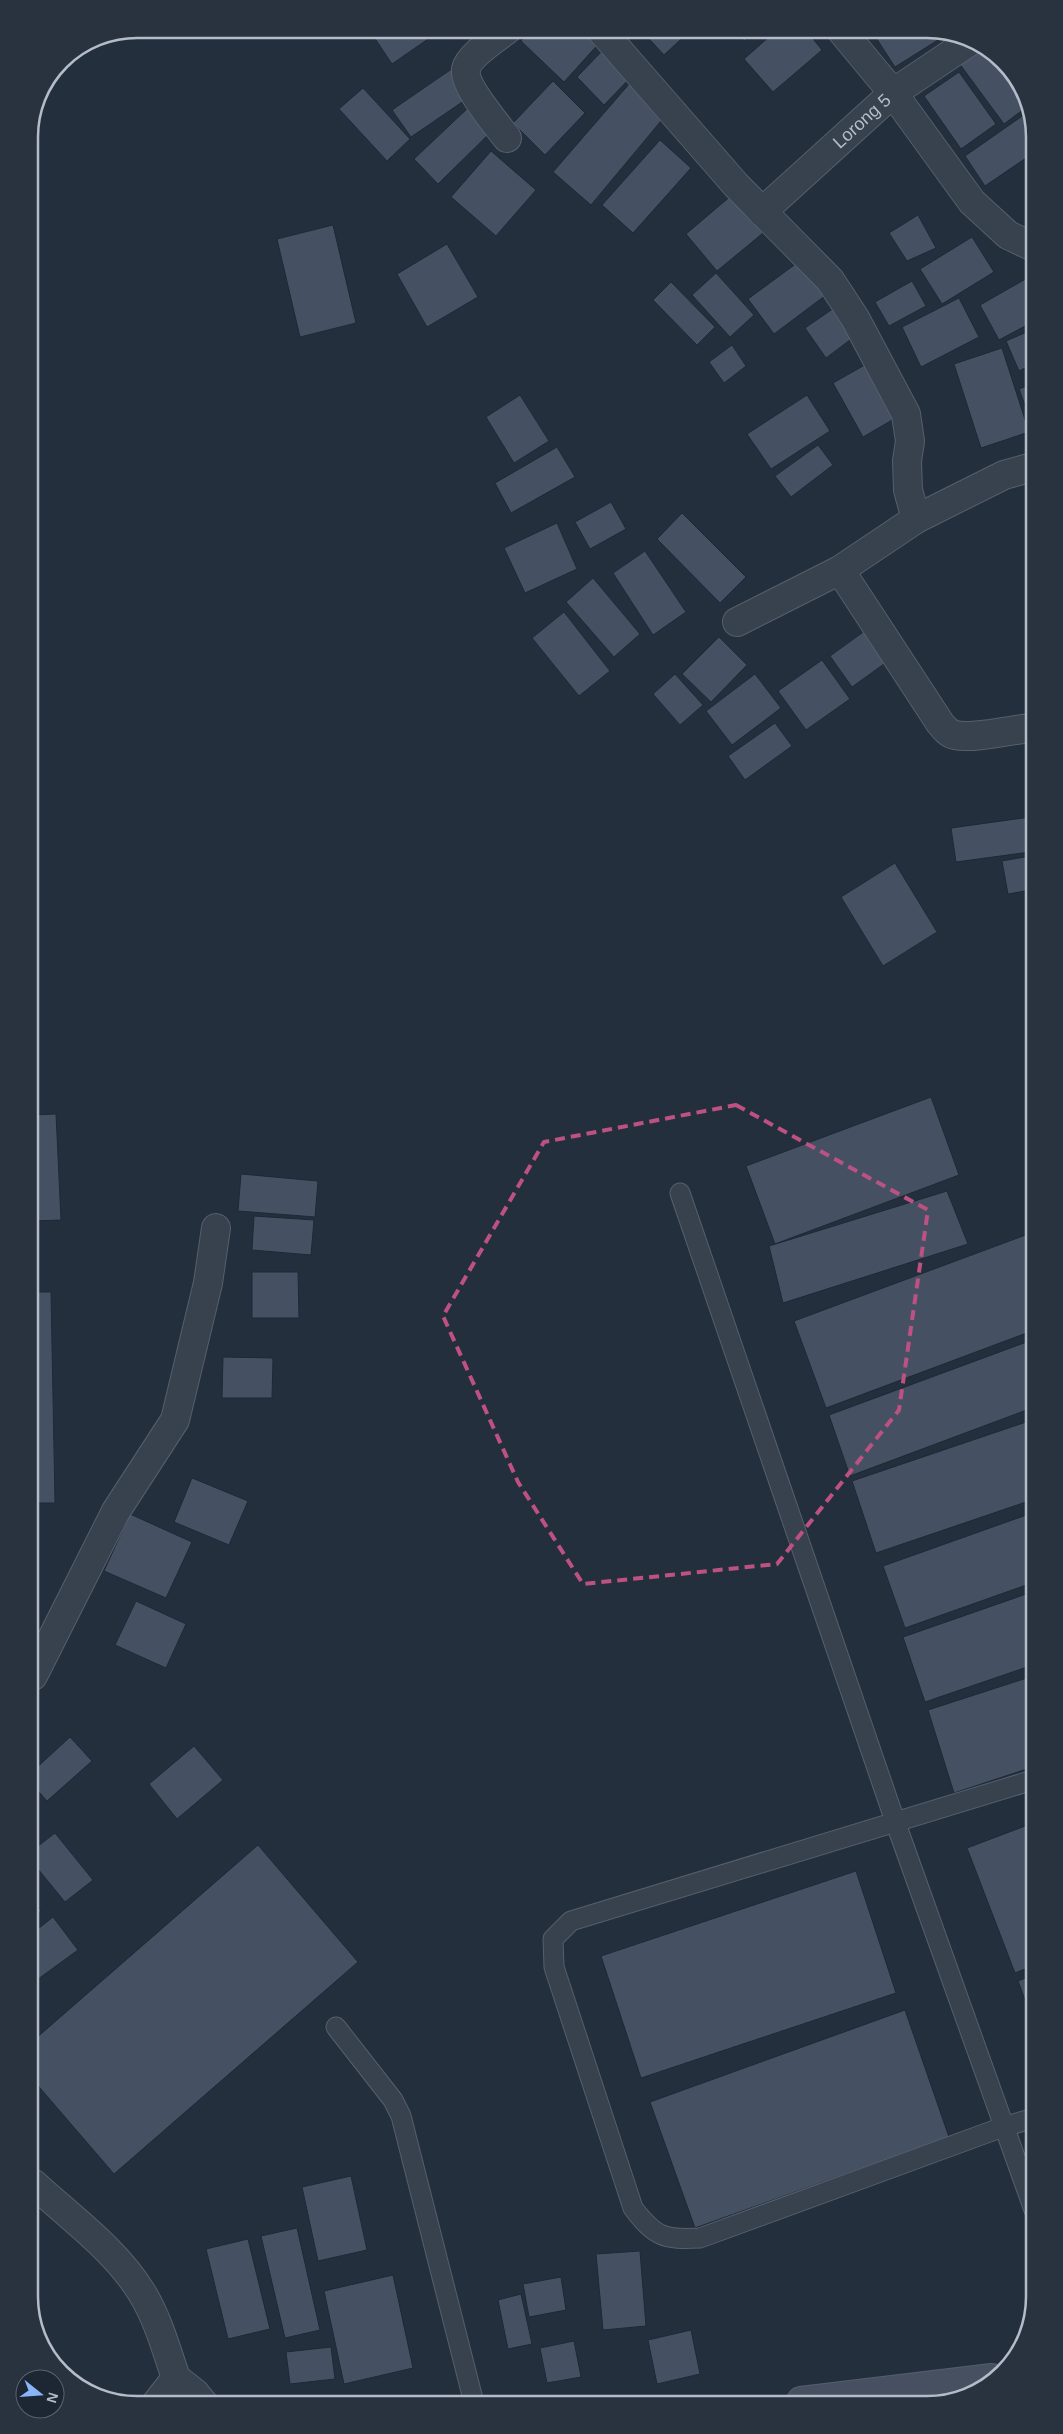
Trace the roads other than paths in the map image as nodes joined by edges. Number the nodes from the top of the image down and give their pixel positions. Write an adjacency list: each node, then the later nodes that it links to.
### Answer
1 (497, 38): 6 (street)
2 (608, 38): 7 (street)
3 (847, 38): 5 (street)
4 (964, 45): 5 (street, Lorong 5)
5 (893, 93): 7 (street, Lorong 5); 8 (street)
6 (507, 138)
7 (762, 212): 10 (street)
8 (1026, 243)
9 (1026, 469): 10 (street)
10 (916, 519): 11 (street)
11 (840, 570): 12 (street); 13 (street)
12 (737, 622)
13 (1026, 728)
14 (680, 1194): 18 (lane)
15 (216, 1228): 16 (street)
16 (38, 1666)
17 (1026, 1782): 18 (lane)
18 (895, 1821): 21 (lane); 21 (lane)
19 (336, 2027): 29 (lane)
20 (1026, 2120): 21 (lane)
21 (1003, 2127): 23 (lane)
22 (38, 2188): 24 (street)
23 (1026, 2189)
24 (176, 2378): 27 (street); 28 (street)
25 (973, 2385): 26 (main road)
26 (960, 2389): 30 (main road)
27 (162, 2396)
28 (197, 2396)
29 (472, 2396)
30 (859, 2396)

